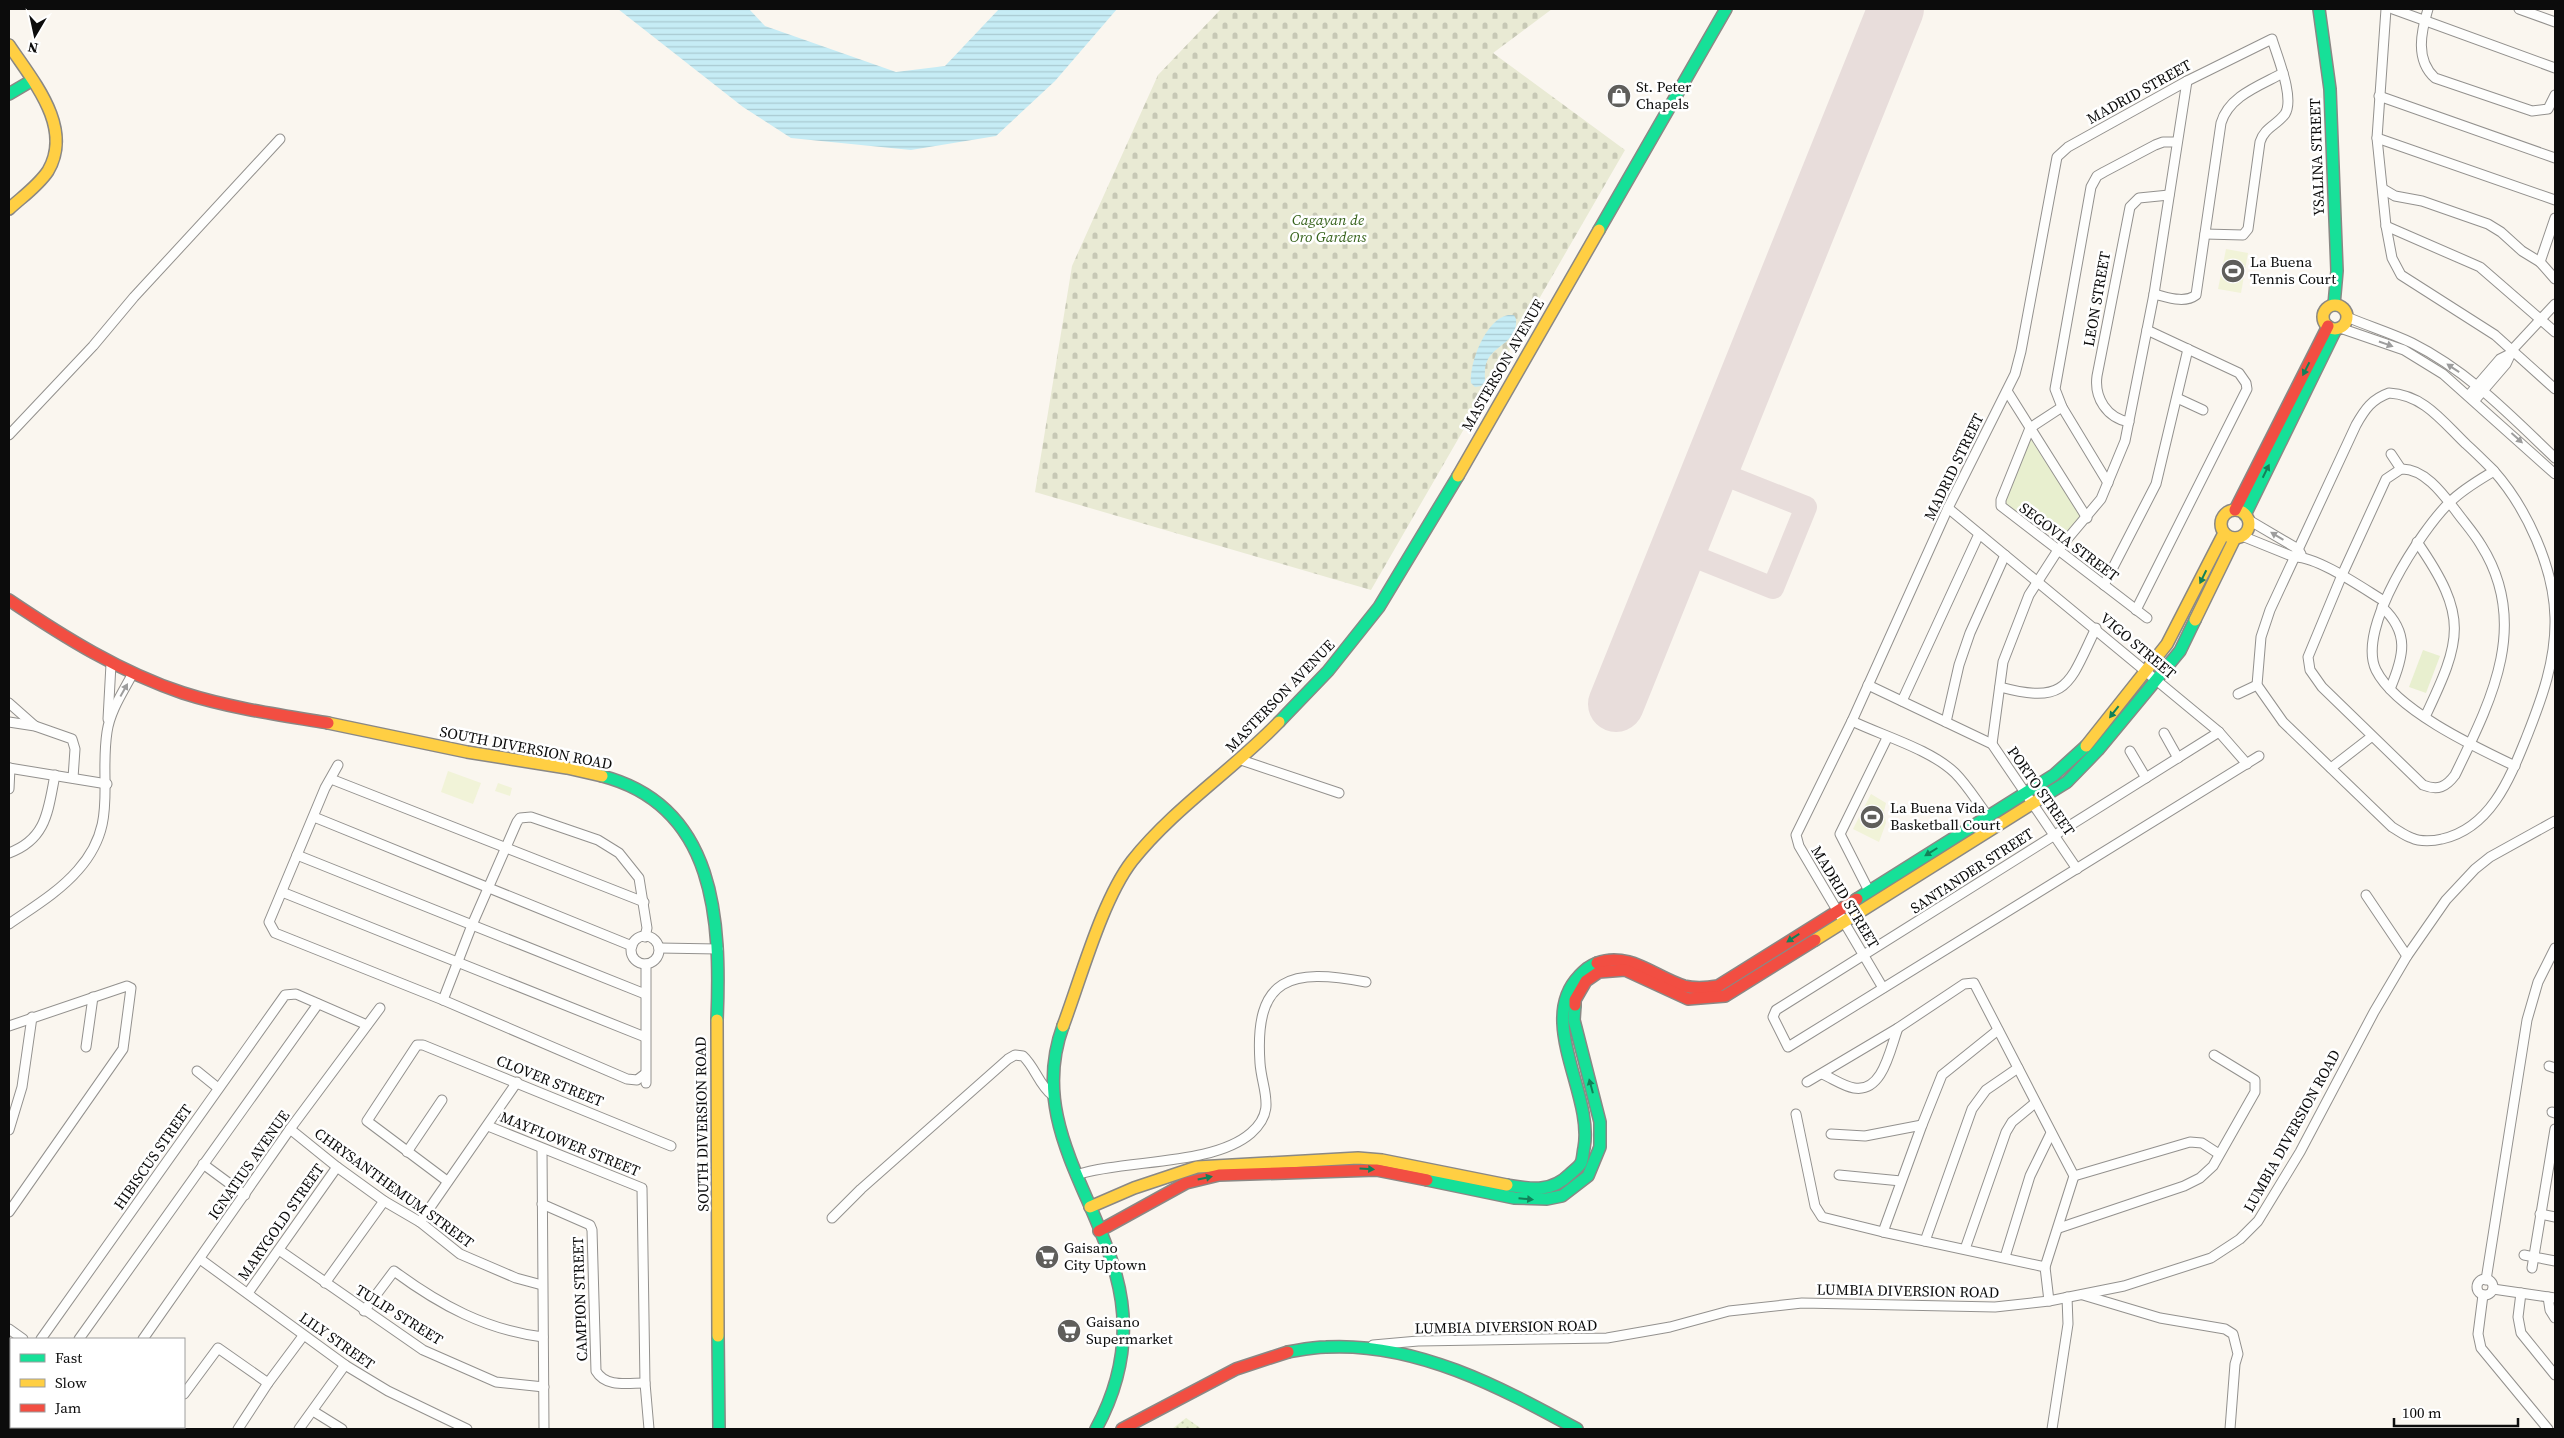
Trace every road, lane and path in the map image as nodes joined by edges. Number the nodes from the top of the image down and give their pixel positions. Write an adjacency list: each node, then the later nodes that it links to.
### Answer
1 (1726, 9): 100 (street, MASTERSON AVENUE)
2 (2319, 9): 32 (street, YSALINA STREET)
3 (2386, 9): 16 (street)
4 (2393, 9): 7 (street)
5 (2428, 9): 7 (street)
6 (2519, 9): 8 (street)
7 (2424, 21): 10 (street); 15 (street)
8 (2555, 22)
9 (9, 45): 12 (street)
10 (2555, 68)
11 (2283, 73): 13 (street, MADRID STREET); 27 (street); 27 (street)
12 (31, 81): 14 (street); 24 (street)
13 (2187, 81): 19 (street); 42 (street, MADRID STREET)
14 (9, 94)
15 (2555, 95)
16 (2379, 96): 17 (street); 20 (street)
17 (2378, 138): 21 (street); 23 (street)
18 (280, 139): 49 (street)
19 (2176, 142): 22 (street); 45 (street)
20 (2555, 158)
21 (2382, 189): 26 (street); 28 (street)
22 (2169, 195): 30 (street); 47 (street, LEON STREET)
23 (2555, 200)
24 (9, 209)
25 (2555, 218): 28 (street)
26 (2386, 226): 34 (street); 39 (street)
27 (2204, 234): 30 (street)
28 (2540, 262): 29 (street)
29 (2555, 279)
30 (2154, 294): 36 (street)
31 (2555, 304): 34 (street)
32 (2334, 305): 33 (street); 35 (street)
33 (2348, 317): 35 (street); 40 (street, one-way to 33)
34 (2541, 318): 37 (street); 39 (street)
35 (2335, 327): 44 (street, one-way to 44); 58 (street)
36 (2147, 330): 38 (street); 47 (street)
37 (2555, 332)
38 (2188, 349): 43 (street); 71 (street)
39 (2510, 352): 40 (street); 41 (street)
40 (2480, 387): 44 (street); 51 (street)
41 (2555, 389)
42 (2007, 391): 48 (street); 57 (street, MADRID STREET)
43 (2177, 398): 46 (street); 68 (street)
44 (2472, 398): 54 (street, one-way to 54)
45 (2062, 407): 48 (street); 55 (street)
46 (2203, 410)
47 (2129, 422): 55 (street)
48 (2030, 428): 59 (street); 63 (street, SEGOVIA STREET)
49 (9, 435)
50 (2391, 454): 52 (street)
51 (2555, 458)
52 (2401, 469): 56 (street); 66 (street)
53 (2494, 471): 56 (street); 64 (street); 103 (street)
54 (2555, 474)
55 (2108, 483): 59 (street)
56 (2450, 502): 62 (street); 96 (street)
57 (1948, 508): 60 (street, VIGO STREET); 78 (street, MADRID STREET)
58 (2242, 515): 61 (street); 61 (street); 64 (street, one-way to 58)
59 (2087, 518): 63 (street)
60 (1980, 534): 65 (street, VIGO STREET); 83 (street)
61 (2234, 536): 64 (street); 75 (street, one-way to 75); 77 (street)
62 (2417, 542): 70 (street); 85 (street)
63 (2058, 550): 67 (street); 68 (street, SEGOVIA STREET)
64 (2298, 554): 66 (street); 79 (street)
65 (2005, 555): 67 (street, VIGO STREET); 88 (street)
66 (2342, 575): 70 (street); 93 (street)
67 (2036, 580): 73 (street, VIGO STREET); 80 (street)
68 (2104, 585): 71 (street, SEGOVIA STREET)
69 (9, 600): 74 (street, SOUTH DIVERSION ROAD)
70 (2383, 604): 81 (street); 81 (street)
71 (2136, 610): 72 (street, SEGOVIA STREET)
72 (2147, 618)
73 (2096, 628): 75 (street, VIGO STREET); 80 (street)
74 (112, 664): 76 (street, SOUTH DIVERSION ROAD); 89 (street)
75 (2146, 671): 77 (street, VIGO STREET); 113 (street, one-way to 113)
76 (133, 673): 89 (street, one-way to 76); 136 (street, SOUTH DIVERSION ROAD)
77 (2157, 680): 91 (street, VIGO STREET); 114 (street)
78 (1868, 684): 83 (street, PORTO STREET); 86 (street, MADRID STREET)
79 (2257, 685): 82 (street); 105 (street)
80 (2000, 687): 95 (street)
81 (2390, 689): 85 (street)
82 (2238, 694)
83 (1902, 701): 88 (street, PORTO STREET)
84 (9, 703): 90 (street)
85 (2425, 717): 96 (street)
86 (1852, 721): 94 (street); 128 (street, MADRID STREET)
87 (9, 722): 90 (street)
88 (1946, 722): 95 (street, PORTO STREET)
89 (108, 725): 110 (street)
90 (35, 726): 107 (street)
91 (2219, 732): 99 (street, SANTANDER STREET); 102 (street, VIGO STREET)
92 (2164, 733): 99 (street)
93 (2371, 737): 96 (street); 105 (street)
94 (1887, 738): 115 (street); 124 (street)
95 (1992, 744): 113 (street, PORTO STREET)
96 (2470, 744): 103 (street)
97 (2130, 751): 109 (street)
98 (2258, 756): 102 (street)
99 (2178, 758): 109 (street, SANTANDER STREET)
100 (1241, 760): 112 (street); 164 (street, MASTERSON AVENUE)
101 (338, 764): 108 (street)
102 (2247, 764): 122 (street)
103 (2515, 766): 105 (street)
104 (10, 768): 106 (street); 111 (street)
105 (2331, 768)
106 (55, 775): 107 (street); 120 (street)
107 (73, 778): 110 (street)
108 (332, 778): 116 (street); 119 (street)
109 (2146, 778): 118 (street, SANTANDER STREET)
110 (107, 784): 130 (street)
111 (9, 789)
112 (1339, 793)
113 (2026, 793): 114 (street, PORTO STREET); 115 (street)
114 (2033, 803): 118 (street, PORTO STREET); 129 (street)
115 (1988, 816): 124 (street, one-way to 124)
116 (314, 817): 121 (street); 123 (street)
117 (2555, 821): 138 (street, LUMBIA DIVERSION ROAD)
118 (2055, 834): 122 (street, PORTO STREET); 137 (street, SANTANDER STREET)
119 (506, 848): 123 (street); 127 (street); 127 (street)
120 (9, 853)
121 (297, 855): 125 (street); 131 (street)
122 (2077, 869): 144 (street)
123 (489, 887): 131 (street); 133 (street)
124 (1869, 890): 128 (street)
125 (282, 892): 139 (street); 147 (street)
126 (2366, 895): 138 (street)
127 (644, 902): 132 (street)
128 (1836, 909): 129 (street, MADRID STREET); 140 (street, one-way to 140)
129 (1844, 922): 137 (street, MADRID STREET); 142 (street)
130 (9, 924)
131 (472, 925): 139 (street); 145 (street)
132 (645, 937): 133 (street); 134 (street)
133 (632, 946): 141 (street)
134 (659, 948): 136 (street); 141 (street)
135 (2555, 948): 213 (street)
136 (718, 949): 247 (street, SOUTH DIVERSION ROAD)
137 (1864, 956): 144 (street, MADRID STREET); 144 (street, SANTANDER STREET)
138 (2407, 956): 219 (street, LUMBIA DIVERSION ROAD)
139 (458, 962): 147 (street); 155 (street)
140 (1754, 963): 142 (street); 181 (street)
141 (646, 964): 145 (street)
142 (1762, 974): 188 (street, one-way to 142)
143 (1366, 982): 182 (street)
144 (1883, 988)
145 (645, 994): 155 (street)
146 (93, 997): 150 (street); 156 (street); 195 (street)
147 (443, 1000): 155 (street)
148 (318, 1004): 151 (street); 163 (street, HIBISCUS STREET); 179 (street)
149 (380, 1008): 151 (street, IGNATIUS AVENUE)
150 (32, 1017): 152 (street); 172 (street)
151 (367, 1025): 170 (street, IGNATIUS AVENUE)
152 (9, 1026)
153 (1898, 1028): 154 (street); 160 (street); 160 (street)
154 (1998, 1030): 158 (street); 168 (street)
155 (645, 1037)
156 (86, 1047)
157 (2214, 1055): 178 (street)
158 (2018, 1068): 166 (street); 203 (street)
159 (197, 1071): 163 (street)
160 (1822, 1074): 162 (street)
161 (517, 1082): 169 (street); 175 (street, CLOVER STREET); 177 (street, CLOVER STREET)
162 (1807, 1082)
163 (218, 1088): 229 (street, HIBISCUS STREET)
164 (1052, 1095): 182 (street, MASTERSON AVENUE); 197 (street)
165 (442, 1100): 177 (street)
166 (2035, 1103): 173 (street); 204 (street)
167 (1796, 1114): 202 (street)
168 (1922, 1125): 174 (street); 187 (street)
169 (488, 1126): 176 (street, MAYFLOWER STREET); 186 (street)
170 (290, 1129): 180 (street, CHRYSANTHEMUM STREET); 190 (street, IGNATIUS AVENUE)
171 (2555, 1129): 185 (street)
172 (9, 1130)
173 (2051, 1133): 184 (street); 207 (street)
174 (1830, 1134)
175 (671, 1146)
176 (542, 1149): 192 (street); 237 (street, MAYFLOWER STREET)
177 (407, 1152): 186 (street)
178 (2219, 1154): 184 (street); 200 (street)
179 (203, 1164): 190 (street); 230 (street)
180 (337, 1167): 191 (street, CHRYSANTHEMUM STREET); 205 (street, MARYGOLD STREET)
181 (1182, 1171): 188 (street); 189 (street)
182 (1076, 1175): 194 (street, MASTERSON AVENUE)
183 (1839, 1175): 187 (street)
184 (2074, 1176): 200 (street)
185 (2551, 1177): 196 (street)
186 (448, 1181): 199 (street)
187 (1901, 1181): 202 (street)
188 (1186, 1183): 193 (street)
189 (1134, 1188): 193 (street); 194 (street)
190 (245, 1195): 209 (street, IGNATIUS AVENUE)
191 (384, 1201): 199 (street, CHRYSANTHEMUM STREET); 214 (street)
192 (542, 1204): 215 (street); 237 (street, CAMPION STREET)
193 (1141, 1206): 201 (street)
194 (1090, 1207): 201 (street, MASTERSON AVENUE)
195 (9, 1212)
196 (2540, 1214): 198 (street); 208 (street)
197 (832, 1218)
198 (2555, 1218)
199 (420, 1222): 215 (street, CHRYSANTHEMUM STREET)
200 (2059, 1228): 211 (street)
201 (1099, 1231): 248 (street, MASTERSON AVENUE)
202 (1883, 1232): 203 (street)
203 (1925, 1241): 204 (street)
204 (1965, 1249): 207 (street)
205 (279, 1250): 214 (street, TULIP STREET); 217 (street, MARYGOLD STREET)
206 (2524, 1256): 208 (street)
207 (2005, 1257): 211 (street)
208 (2533, 1257): 210 (street); 212 (street)
209 (200, 1259): 217 (street, LILY STREET); 231 (street, IGNATIUS AVENUE)
210 (2555, 1261)
211 (2045, 1267): 223 (street)
212 (2532, 1268)
213 (2486, 1280): 216 (street); 220 (street)
214 (325, 1283): 224 (street, TULIP STREET)
215 (542, 1285): 232 (street)
216 (2493, 1289): 218 (street); 220 (street)
217 (248, 1293): 227 (street, LILY STREET)
218 (2521, 1293): 222 (street); 235 (street)
219 (2080, 1294): 221 (street, LUMBIA DIVERSION ROAD); 252 (street)
220 (2483, 1295): 253 (street)
221 (2067, 1297): 223 (street, LUMBIA DIVERSION ROAD); 251 (street)
222 (2552, 1297): 225 (street)
223 (2049, 1301): 233 (street, LUMBIA DIVERSION ROAD)
224 (364, 1311): 232 (street); 238 (street, TULIP STREET)
225 (2555, 1318)
226 (9, 1329): 228 (street)
227 (303, 1336): 234 (street, LILY STREET); 236 (street)
228 (21, 1338)
229 (42, 1338)
230 (80, 1338)
231 (144, 1338)
232 (543, 1338): 238 (street)
233 (1363, 1346): 249 (street); 250 (street)
234 (345, 1365): 240 (street); 244 (street, LILY STREET)
235 (2555, 1375)
236 (268, 1383): 239 (street); 241 (street)
237 (645, 1383): 246 (street)
238 (544, 1387): 245 (street)
239 (185, 1393)
240 (312, 1411): 242 (street); 243 (street)
241 (238, 1429)
242 (299, 1429)
243 (342, 1429)
244 (467, 1429)
245 (544, 1429)
246 (649, 1429)
247 (719, 1429)
248 (1096, 1429)
249 (1122, 1429)
250 (1577, 1429)
251 (2052, 1429)
252 (2230, 1429)
253 (2548, 1429)

